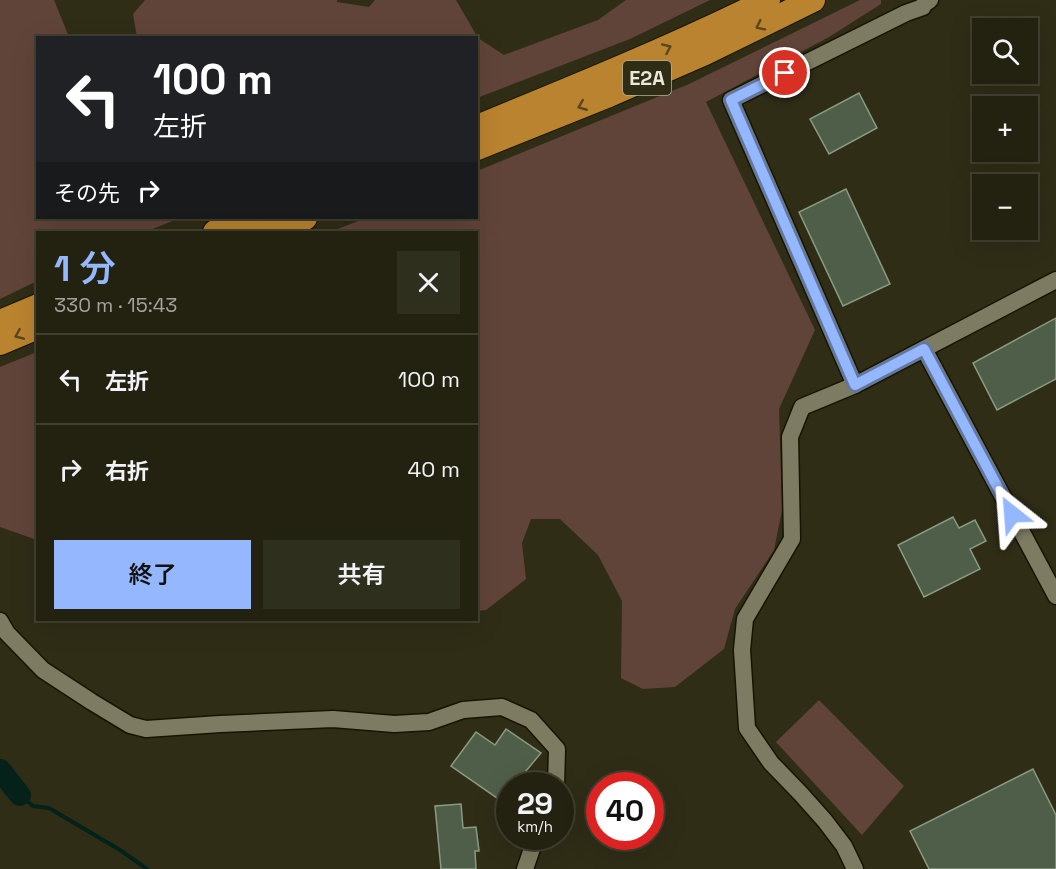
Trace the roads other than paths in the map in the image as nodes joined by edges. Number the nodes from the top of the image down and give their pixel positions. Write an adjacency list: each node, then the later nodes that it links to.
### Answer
1 (768, 0): 4 (highway, E2A, one-way to 1)
2 (813, 0): 5 (highway, E2A, one-way to 5)
3 (930, 0): 16 (street)
4 (478, 127)
5 (478, 148)
6 (250, 219): 8 (highway)
7 (302, 219): 9 (highway)
8 (218, 231)
9 (270, 231)
10 (1056, 280): 15 (street)
11 (36, 307): 12 (highway)
12 (0, 322)
13 (36, 328): 14 (highway, one-way to 14)
14 (0, 343)
15 (924, 349): 16 (street); 17 (street)
16 (855, 385): 22 (street)
17 (1056, 596)
18 (0, 621): 19 (street)
19 (556, 772)
20 (532, 850): 21 (street)
21 (525, 869)
22 (855, 869)

